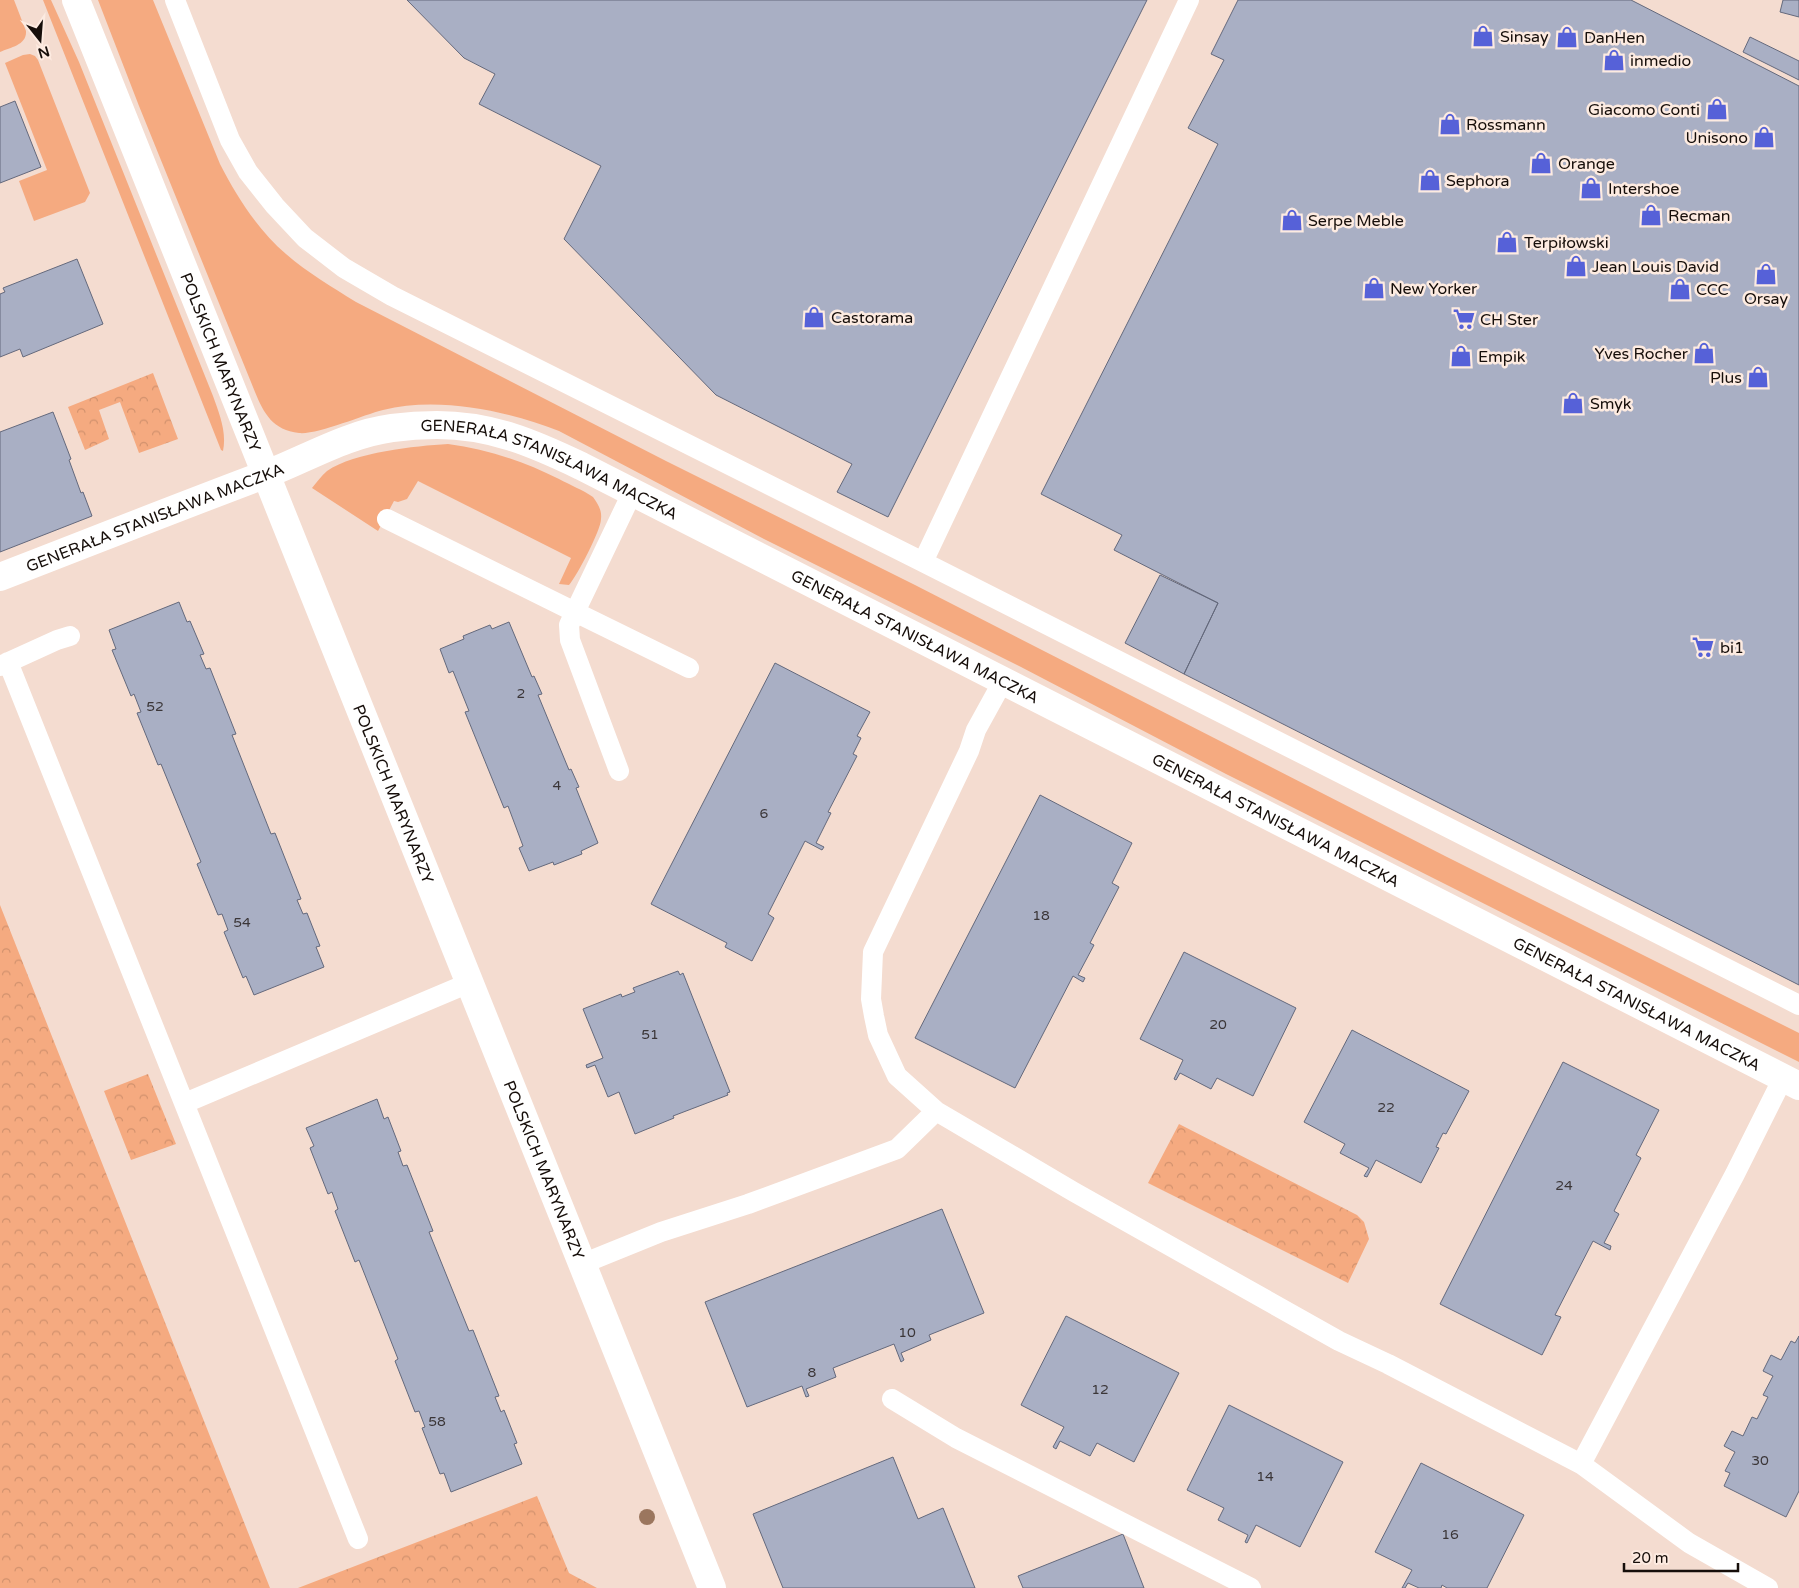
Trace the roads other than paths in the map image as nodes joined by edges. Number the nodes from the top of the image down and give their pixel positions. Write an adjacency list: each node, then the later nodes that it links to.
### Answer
1 (76, 0): 4 (street, POLSKICH MARYNARZY)
2 (175, 0): 7 (lane)
3 (1189, 0): 7 (lane)
4 (266, 474): 5 (street, GENERAŁA STANISŁAWA MACZKA); 8 (street, GENERAŁA STANISŁAWA MACZKA); 15 (street, POLSKICH MARYNARZY)
5 (632, 493): 9 (lane); 13 (street, GENERAŁA STANISŁAWA MACZKA)
6 (387, 519): 9 (lane)
7 (924, 562): 16 (lane)
8 (0, 577)
9 (575, 612): 12 (lane); 14 (lane)
10 (70, 636): 11 (lane)
11 (4, 664): 18 (lane)
12 (689, 668)
13 (1003, 681): 17 (street, GENERAŁA STANISŁAWA MACZKA); 19 (lane)
14 (619, 771)
15 (469, 983): 18 (lane); 20 (street, POLSKICH MARYNARZY)
16 (1799, 1005)
17 (1791, 1082): 22 (lane)
18 (185, 1103): 23 (lane)
19 (936, 1111): 20 (lane); 22 (lane)
20 (582, 1264): 24 (street, POLSKICH MARYNARZY)
21 (892, 1399): 25 (lane)
22 (1581, 1464): 26 (lane)
23 (358, 1539)
24 (712, 1588)
25 (1250, 1588)
26 (1768, 1588)

